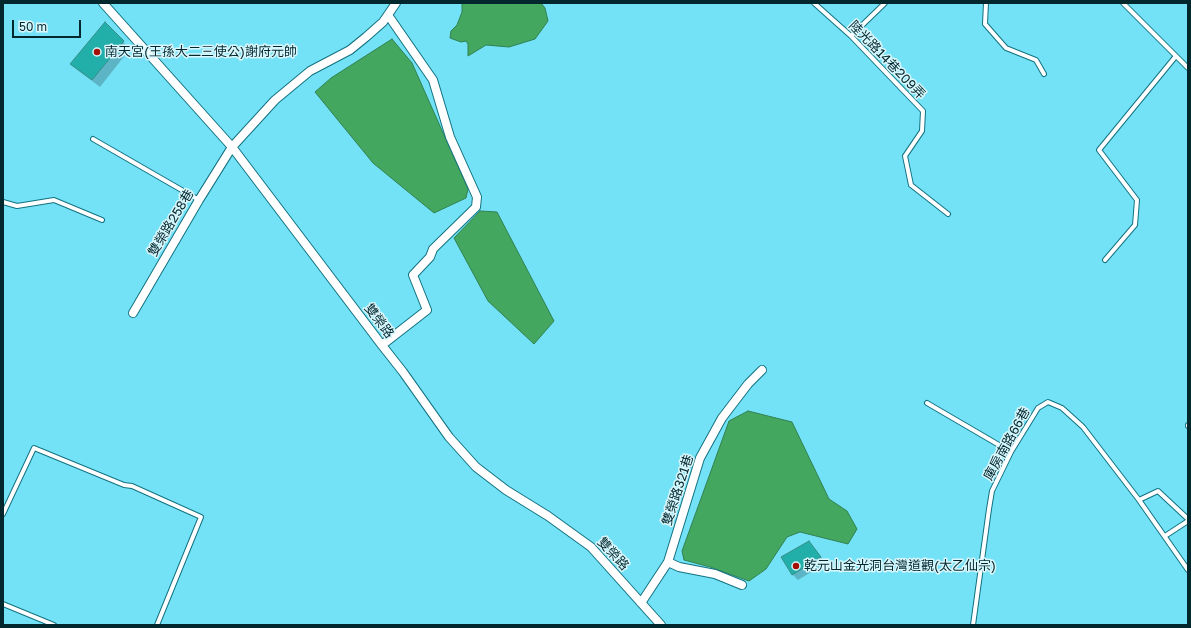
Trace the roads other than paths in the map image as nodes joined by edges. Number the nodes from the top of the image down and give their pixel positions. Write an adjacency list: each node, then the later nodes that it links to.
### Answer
1 (103, 3): 13 (street, 雙榮路)
2 (396, 3): 7 (street, 雙榮路258巷)
3 (814, 3): 8 (lane, 陸光路14巷209弄)
4 (885, 3): 8 (lane)
5 (986, 3): 11 (lane)
6 (1123, 3): 9 (lane)
7 (388, 15): 13 (street, 雙榮路258巷); 20 (street)
8 (851, 36): 16 (lane, 陸光路14巷209弄)
9 (1176, 56): 10 (lane); 18 (lane)
10 (1188, 68)
11 (1044, 74)
12 (93, 139): 14 (lane)
13 (232, 147): 14 (street, 雙榮路258巷); 20 (street, 雙榮路)
14 (199, 200): 19 (street, 雙榮路258巷)
15 (3, 202): 17 (lane)
16 (948, 214)
17 (102, 220)
18 (1105, 260)
19 (132, 313)
20 (382, 345): 31 (street, 雙榮路)
21 (762, 370): 28 (street, 雙榮路321巷)
22 (927, 403): 23 (lane)
23 (1011, 452): 24 (lane, 庫房南路66巷); 36 (lane, 庫房南路66巷)
24 (1139, 500): 26 (lane); 27 (lane, 庫房南路66巷)
25 (3, 514): 34 (lane)
26 (1188, 520): 27 (lane)
27 (1165, 536): 29 (lane, 庫房南路66巷)
28 (668, 562): 30 (street); 31 (street, 雙榮路321巷)
29 (1188, 570)
30 (742, 585)
31 (641, 603): 35 (street, 雙榮路)
32 (3, 604): 33 (lane)
33 (54, 625)
34 (157, 625)
35 (661, 625)
36 (973, 625)

